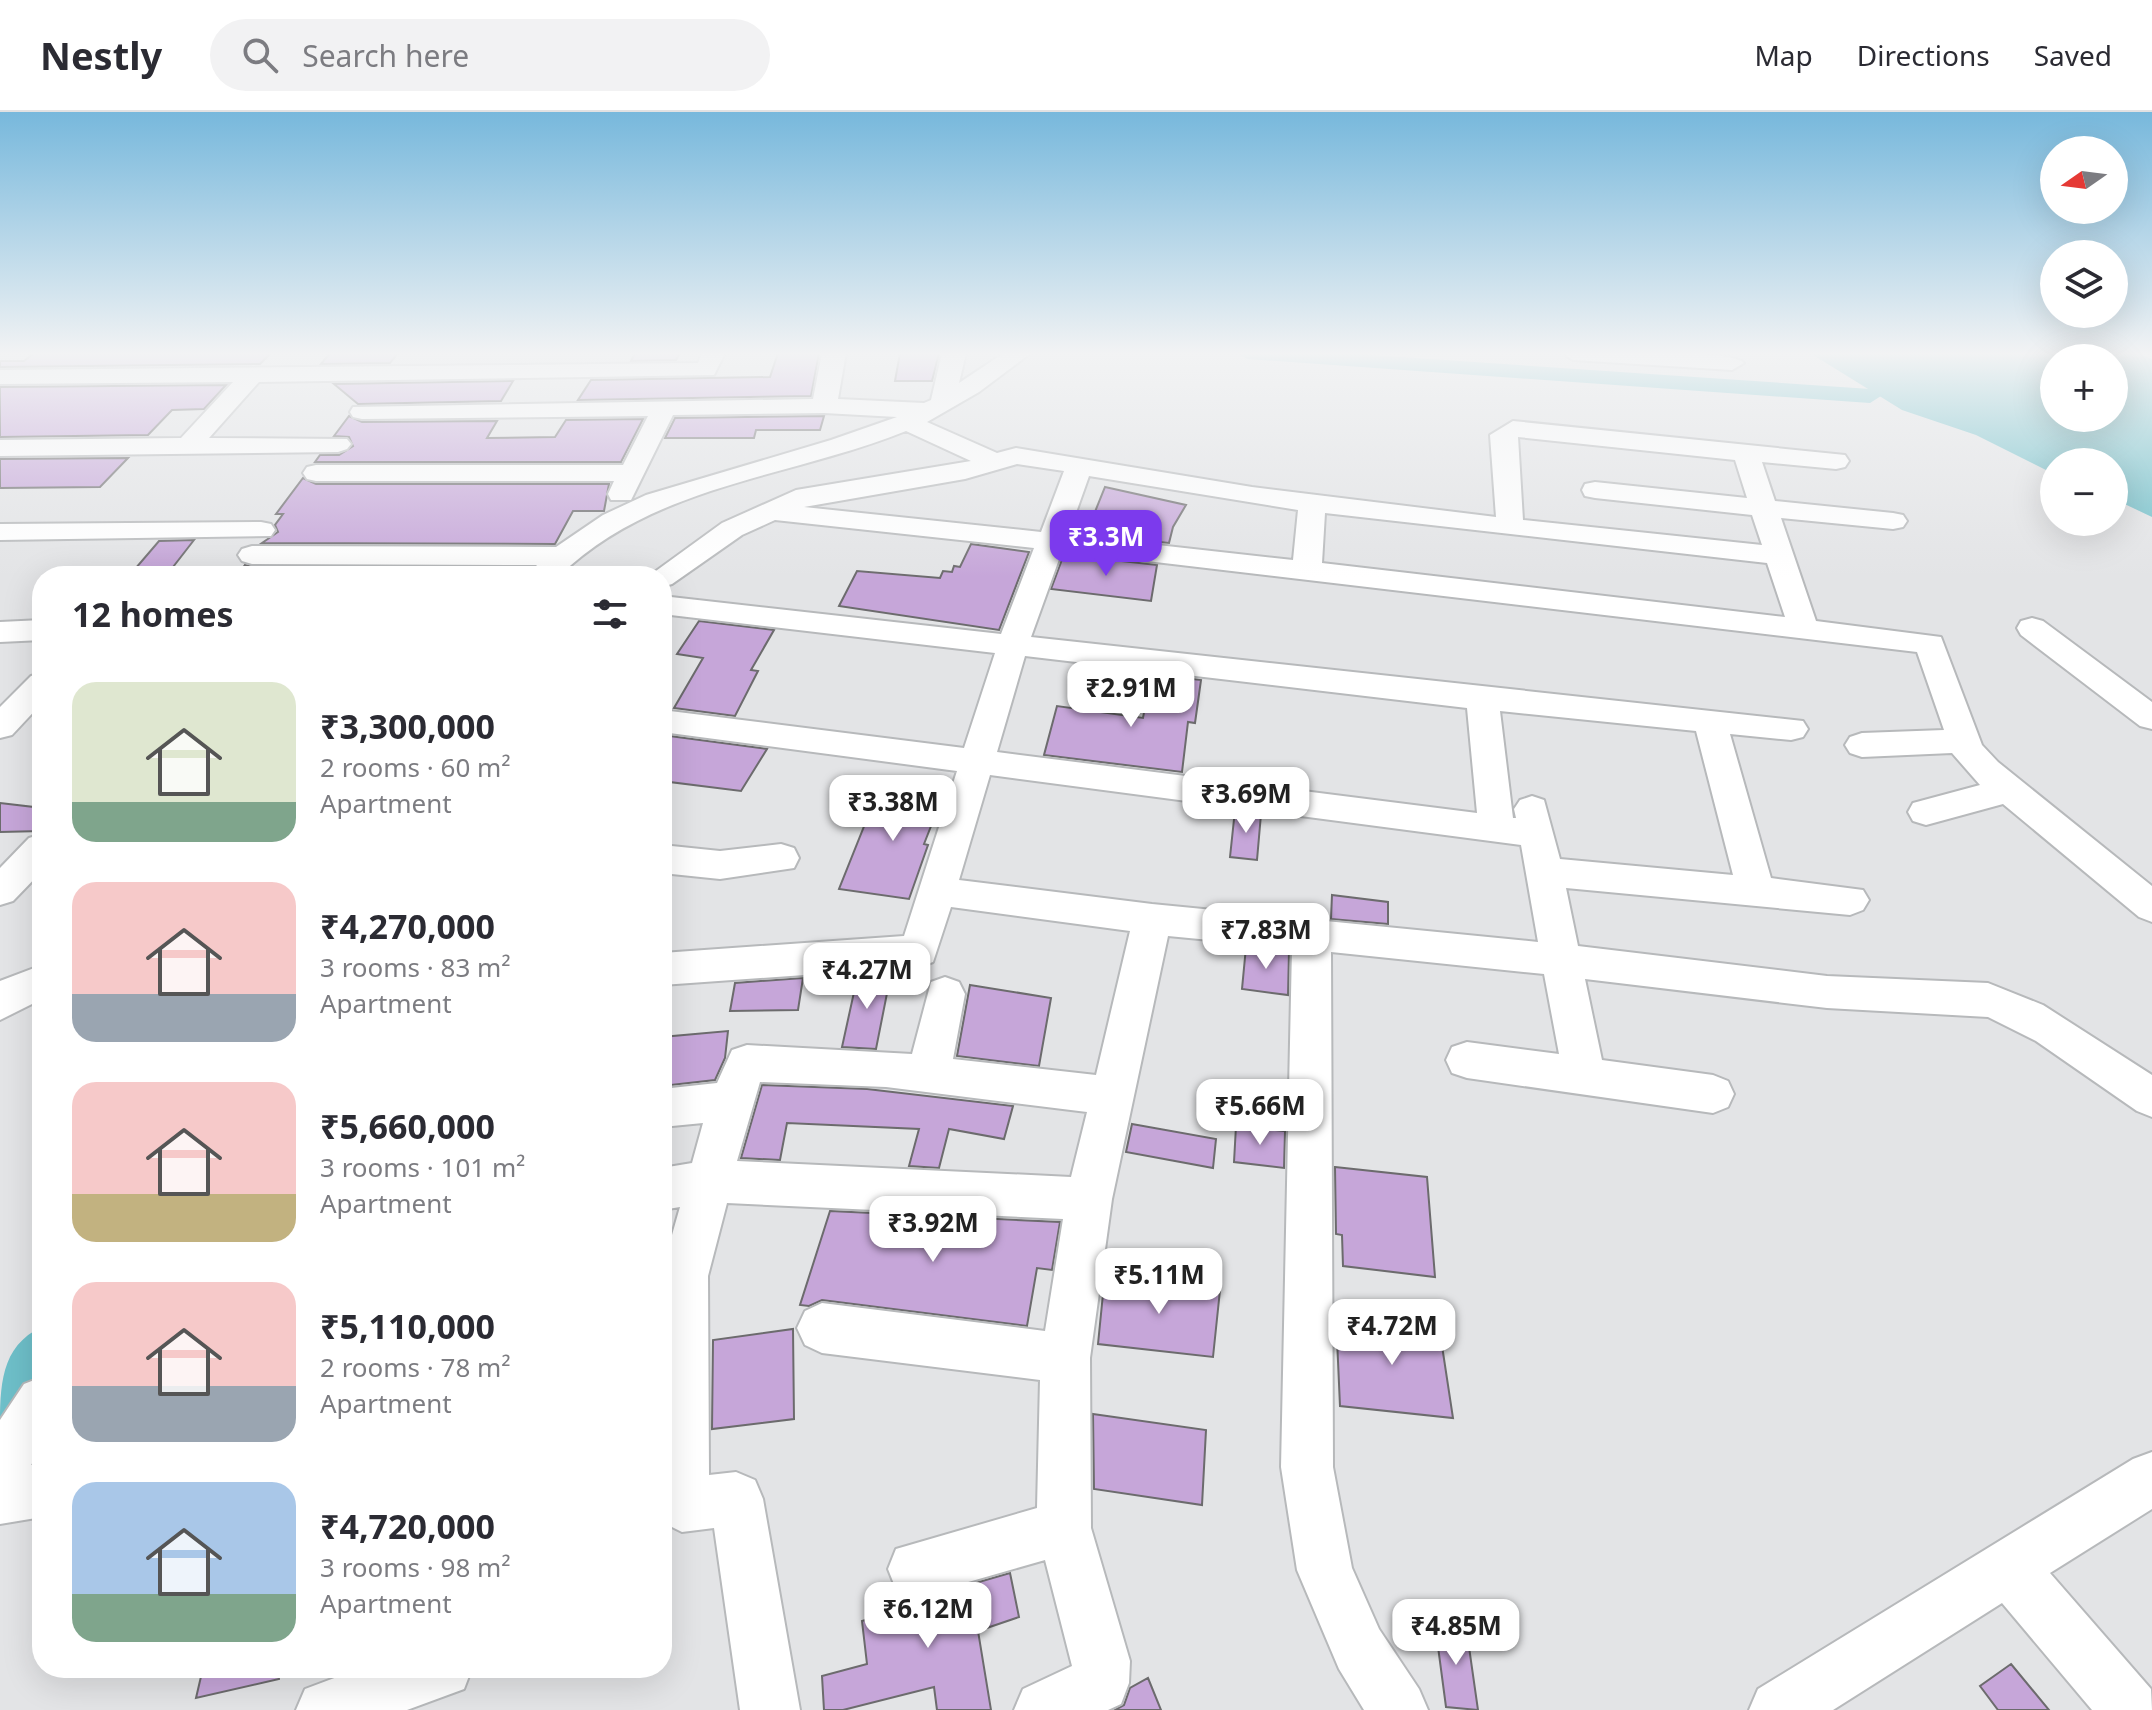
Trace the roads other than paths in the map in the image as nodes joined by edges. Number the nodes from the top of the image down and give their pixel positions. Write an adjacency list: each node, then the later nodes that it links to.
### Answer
1 (206, 428): 6 (street)
2 (655, 428): 13 (street)
3 (885, 428): 19 (street)
4 (938, 428): 9 (street)
5 (338, 444): 6 (street)
6 (189, 445): 7 (street)
7 (0, 448)
8 (1746, 453): 10 (street); 16 (street); 20 (street)
9 (986, 459): 11 (street); 17 (street)
10 (1836, 461)
11 (1079, 466): 15 (street); 22 (street)
12 (316, 473): 13 (street)
13 (632, 473): 19 (street)
14 (1595, 490): 16 (street)
15 (1312, 504): 20 (street); 25 (street)
16 (1763, 508): 18 (street); 23 (street)
17 (766, 511): 22 (street); 26 (street)
18 (1893, 521)
19 (605, 525): 24 (street)
20 (1510, 525): 23 (street)
21 (0, 532): 24 (street)
22 (1049, 541): 25 (street); 32 (street)
23 (1777, 555): 30 (street)
24 (551, 566)
25 (1307, 570): 30 (street)
26 (672, 571)
27 (672, 606): 32 (street)
28 (2032, 628): 35 (street)
29 (32, 630): 31 (street)
30 (1804, 630): 40 (street)
31 (0, 632)
32 (1012, 647): 34 (street); 42 (street)
33 (32, 693): 38 (street)
34 (1482, 699): 36 (street); 45 (street)
35 (2152, 718)
36 (1710, 721): 39 (street); 52 (street)
37 (672, 722): 42 (street)
38 (0, 727)
39 (1791, 729)
40 (1964, 741): 41 (street); 43 (street)
41 (1862, 745)
42 (977, 762): 45 (street); 51 (street)
43 (2009, 790): 44 (street); 54 (street)
44 (1926, 812)
45 (1496, 829): 49 (street)
46 (32, 858): 50 (street)
47 (781, 858): 48 (street)
48 (672, 860)
49 (1545, 872): 52 (street); 57 (street)
50 (0, 891)
51 (937, 891): 55 (street); 58 (street)
52 (1756, 891): 53 (street)
53 (1850, 900)
54 (2152, 907)
55 (1152, 919): 56 (street); 66 (street)
56 (1312, 934): 57 (street); 88 (street)
57 (1563, 960): 64 (street); 67 (street)
58 (672, 968)
59 (32, 986): 61 (street)
60 (945, 994): 63 (street)
61 (2, 999)
62 (1467, 1060): 64 (street)
63 (929, 1074): 66 (street); 68 (street)
64 (1584, 1076): 65 (street)
65 (1713, 1094)
66 (1112, 1096): 72 (street)
67 (2152, 1098)
68 (731, 1101): 69 (street); 70 (street)
69 (672, 1107)
70 (709, 1181): 71 (street); 72 (street); 75 (street)
71 (672, 1187)
72 (1089, 1199): 74 (street)
73 (822, 1328): 74 (street)
74 (1065, 1358): 81 (street)
75 (673, 1385): 86 (street)
76 (32, 1417): 77 (street)
77 (0, 1466)
78 (2152, 1478): 82 (street)
79 (32, 1492): 80 (street)
80 (0, 1497)
81 (1064, 1528): 83 (street); 87 (street)
82 (2009, 1568): 89 (street); 90 (street)
83 (916, 1569)
84 (415, 1678): 85 (street)
85 (326, 1710)
86 (770, 1710)
87 (1044, 1710)
88 (1398, 1710)
89 (1779, 1710)
90 (2130, 1710)

